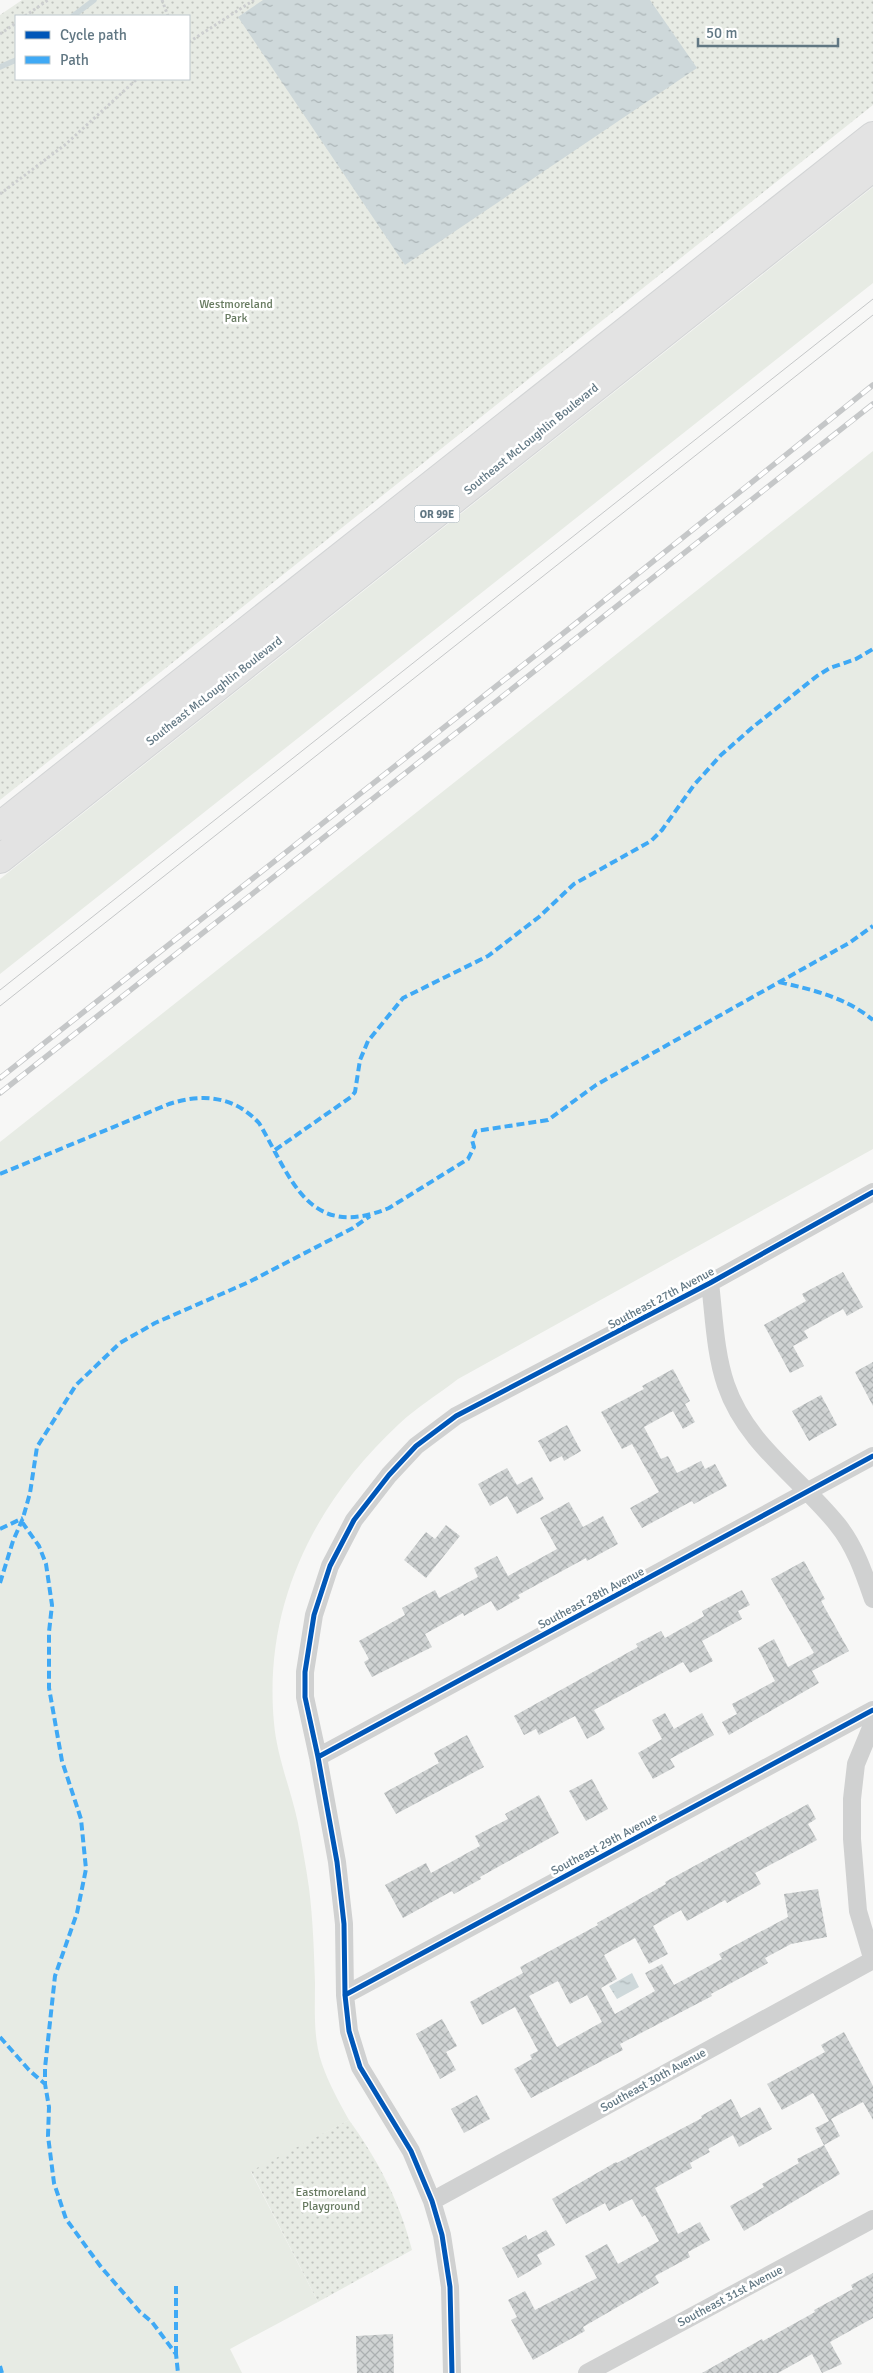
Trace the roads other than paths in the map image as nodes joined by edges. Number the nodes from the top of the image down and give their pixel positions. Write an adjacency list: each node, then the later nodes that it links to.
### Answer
1 (873, 136): 3 (highway, Southeast McLoughlin Boulevard / OR 99E)
2 (873, 167): 4 (highway, Southeast McLoughlin Boulevard / OR 99E)
3 (0, 826)
4 (0, 859)
5 (873, 1192): 6 (street, Southeast 27th Avenue)
6 (710, 1284): 8 (street); 12 (street, Southeast 27th Avenue)
7 (873, 1456): 8 (street, Southeast 28th Avenue)
8 (806, 1491): 9 (street); 12 (street, Southeast 28th Avenue)
9 (873, 1599)
10 (873, 1710): 14 (street, Southeast 29th Avenue)
11 (873, 1723): 13 (street)
12 (318, 1758): 14 (street, Southeast 27th Avenue)
13 (873, 1960): 15 (street, Southeast 30th Avenue)
14 (345, 1995): 15 (street, Southeast 27th Avenue)
15 (432, 2201): 17 (street, Southeast 27th Avenue)
16 (873, 2219): 18 (street, Southeast 31st Avenue)
17 (452, 2373)
18 (587, 2373)

